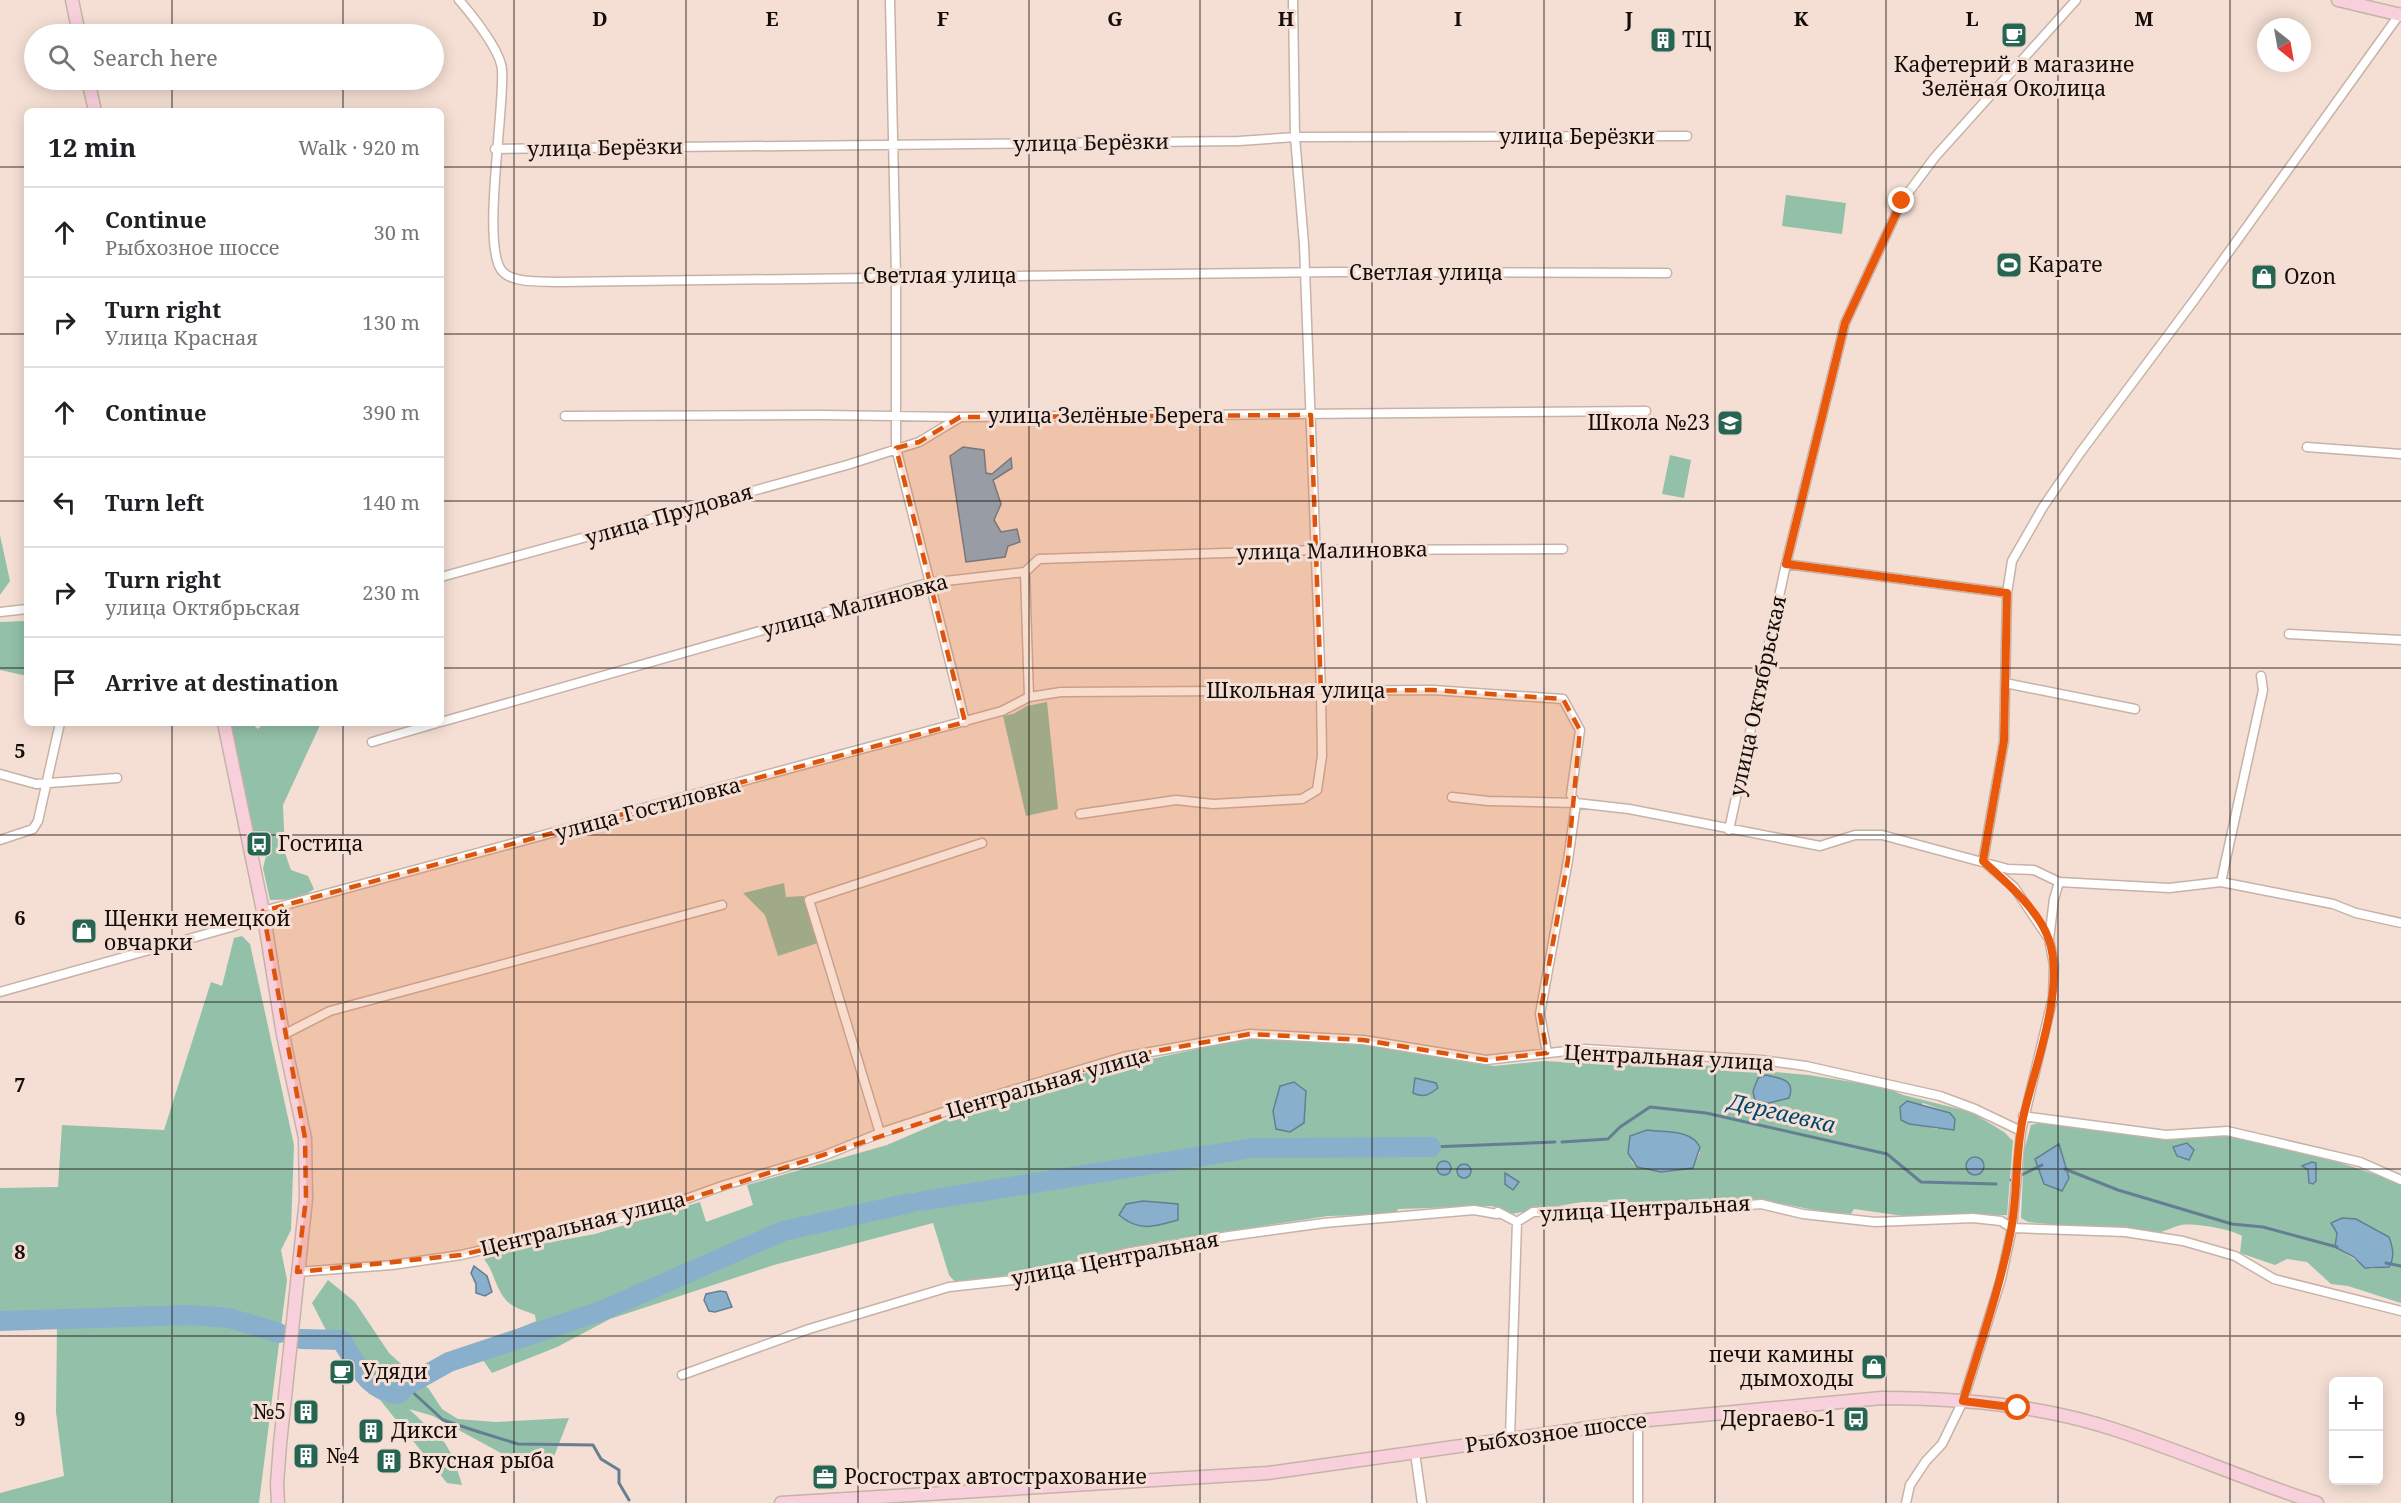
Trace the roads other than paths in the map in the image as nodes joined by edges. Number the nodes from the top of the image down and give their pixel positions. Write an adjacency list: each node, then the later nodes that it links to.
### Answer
1 (72, 0): 8 (main road)
2 (459, 0): 14 (street, Светлая улица)
3 (890, 0): 13 (street)
4 (1293, 0): 12 (street)
5 (2076, 0): 28 (street, улица Октябрьская)
6 (2338, 0): 7 (main road)
7 (2400, 15): 32 (street)
8 (77, 24)
9 (90, 90): 10 (main road)
10 (94, 108)
11 (1687, 136): 12 (street, улица Берёзки)
12 (1295, 137): 13 (street, улица Берёзки); 15 (street)
13 (894, 146): 14 (street, улица Берёзки); 17 (street)
14 (495, 149): 17 (street, Светлая улица)
15 (1304, 273): 16 (street, Светлая улица); 17 (street, Светлая улица); 19 (street)
16 (1667, 273)
17 (896, 276): 21 (street)
18 (1646, 411): 19 (street, улица Зелёные Берега)
19 (1311, 415): 22 (street, улица Зелёные Берега); 27 (street)
20 (565, 416): 21 (street, улица Зелёные Берега)
21 (896, 417): 22 (street, улица Зелёные Берега); 24 (street)
22 (960, 417): 24 (street, улица Прудовая)
23 (2307, 447): 25 (street)
24 (896, 448): 30 (street, улица Прудовая); 31 (street)
25 (2401, 454)
26 (1563, 549): 27 (street, улица Малиновка)
27 (1316, 550): 29 (street, улица Малиновка); 39 (street)
28 (1786, 564): 32 (street); 54 (street, улица Октябрьская)
29 (1024, 572): 31 (street, улица Малиновка); 40 (street)
30 (444, 577)
31 (928, 583): 42 (street, улица Малиновка); 43 (street)
32 (2007, 593): 38 (street)
33 (24, 609): 34 (street)
34 (0, 612)
35 (2289, 634): 36 (street)
36 (2401, 640)
37 (2261, 676): 59 (street)
38 (2005, 683): 41 (street); 57 (street)
39 (1321, 691): 40 (street, Школьная улица); 52 (street, Школьная улица); 53 (street)
40 (1029, 697): 43 (street, улица Гостиловка)
41 (2135, 708)
42 (444, 721)
43 (965, 722): 61 (street, улица Гостиловка)
44 (59, 726): 50 (street)
45 (225, 726): 61 (main road)
46 (426, 726): 47 (street, улица Малиновка)
47 (372, 742)
48 (0, 774): 50 (street)
49 (117, 778): 50 (street)
50 (47, 783): 55 (street)
51 (1452, 796): 52 (street)
52 (1576, 803): 54 (street); 66 (street)
53 (1080, 814)
54 (1729, 830): 57 (street)
55 (0, 840)
56 (981, 843): 69 (street)
57 (1983, 861): 58 (street); 63 (street)
58 (2059, 882): 59 (street); 63 (street)
59 (2221, 882): 62 (street)
60 (722, 905): 65 (street)
61 (263, 913): 64 (street, улица Гостиловка); 65 (main road)
62 (2401, 923)
63 (2049, 939): 67 (street)
64 (0, 992)
65 (284, 1035): 73 (main road)
66 (1547, 1053): 68 (street, Центральная улица); 69 (street, Центральная улица)
67 (2024, 1116): 68 (street); 70 (street)
68 (2021, 1131): 72 (street)
69 (880, 1133): 73 (street, Центральная улица)
70 (2401, 1180)
71 (1517, 1222): 72 (street, улица Центральная); 75 (street, улица Центральная); 78 (street)
72 (2012, 1228): 74 (street, улица Центральная); 76 (street)
73 (297, 1272): 80 (main road)
74 (2401, 1311)
75 (682, 1375)
76 (1963, 1401): 77 (main road, Рыбхозное шоссе); 84 (street); 85 (main road, Рыбхозное шоссе)
77 (1638, 1421): 78 (main road, Рыбхозное шоссе); 83 (street)
78 (1510, 1438): 79 (main road, Рыбхозное шоссе)
79 (1415, 1453): 81 (main road, Рыбхозное шоссе); 82 (street)
80 (278, 1503)
81 (781, 1503)
82 (1422, 1503)
83 (1638, 1503)
84 (1906, 1503)
85 (2317, 1503)

